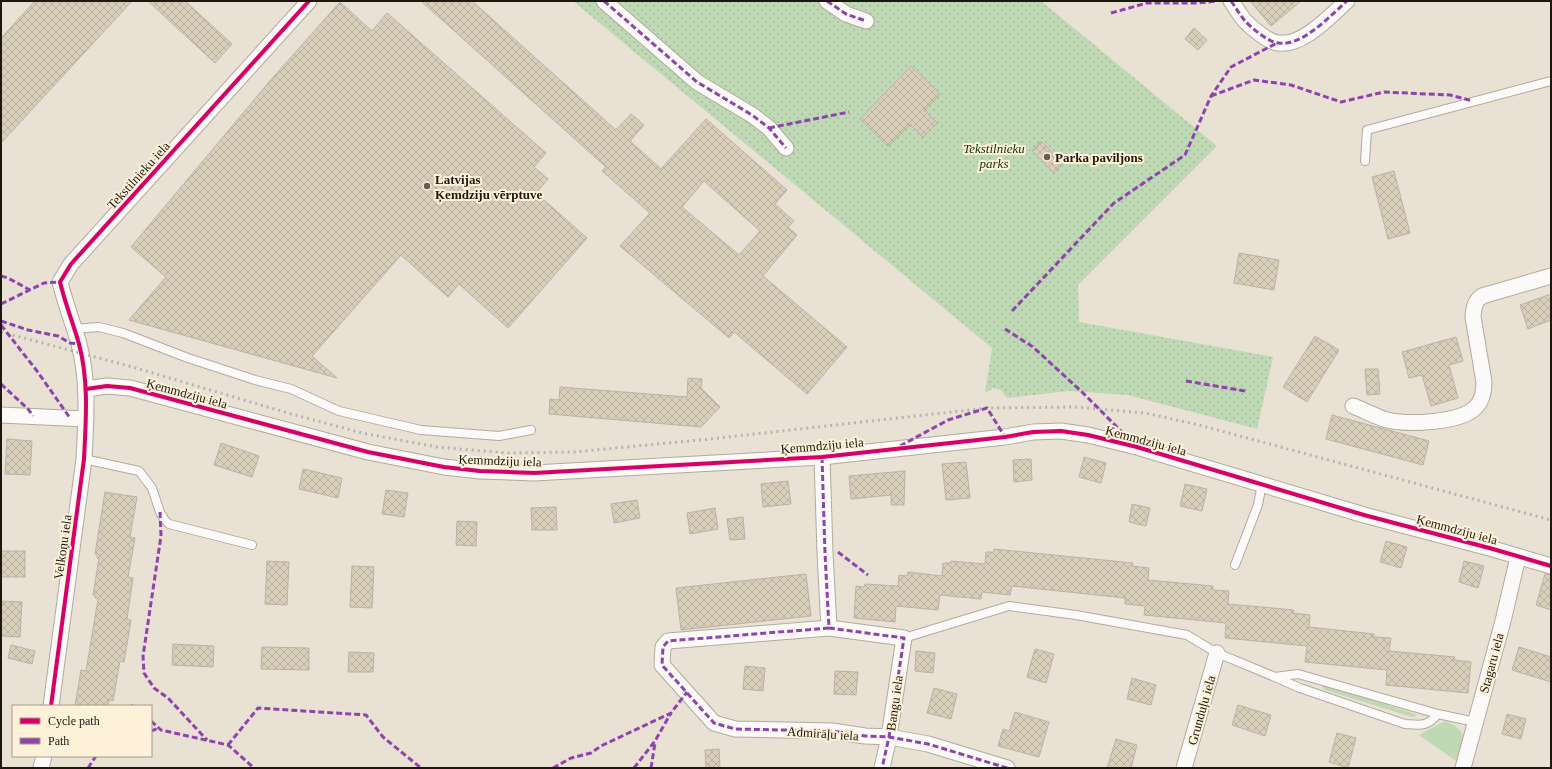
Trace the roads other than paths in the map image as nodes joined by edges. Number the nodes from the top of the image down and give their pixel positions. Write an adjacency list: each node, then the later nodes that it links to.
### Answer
1 (309, 1): 11 (street, Tekstilnieku iela)
2 (604, 1): 8 (street)
3 (827, 1): 6 (street)
4 (1231, 1): 5 (street)
5 (1347, 1)
6 (866, 20)
7 (1551, 81): 9 (lane)
8 (786, 148)
9 (1364, 161)
10 (1551, 276): 13 (street)
11 (74, 329): 12 (street, Tekstilnieku iela); 16 (lane)
12 (86, 389): 15 (street, Velkoņu iela); 17 (street, Ķemmdziju iela)
13 (1353, 406)
14 (1, 415): 15 (street)
15 (86, 419): 18 (street, Velkoņu iela)
16 (531, 430)
17 (822, 456): 19 (street, Ķemmdziju iela); 24 (street)
18 (84, 459): 20 (lane); 28 (street, Velkoņu iela)
19 (1262, 483): 21 (street, Ķemmdziju iela); 22 (lane)
20 (252, 545)
21 (1518, 557): 23 (street, Ķemmdziju iela); 30 (street, Stagaru iela)
22 (1235, 566)
23 (1551, 566)
24 (829, 628): 25 (street); 31 (street, Admirāļu iela)
25 (904, 638): 26 (lane); 31 (street, Bangu iela)
26 (1217, 653): 27 (lane); 36 (street, Grunduļu iela)
27 (1275, 677): 29 (lane); 29 (lane)
28 (52, 705)
29 (1438, 714): 30 (lane)
30 (1475, 722): 37 (street, Stagaru iela)
31 (889, 737): 34 (street, Bangu iela); 35 (street, Admirāļu iela)
32 (44, 757): 33 (street)
33 (41, 768)
34 (882, 768)
35 (1008, 768)
36 (1184, 768)
37 (1463, 768)

